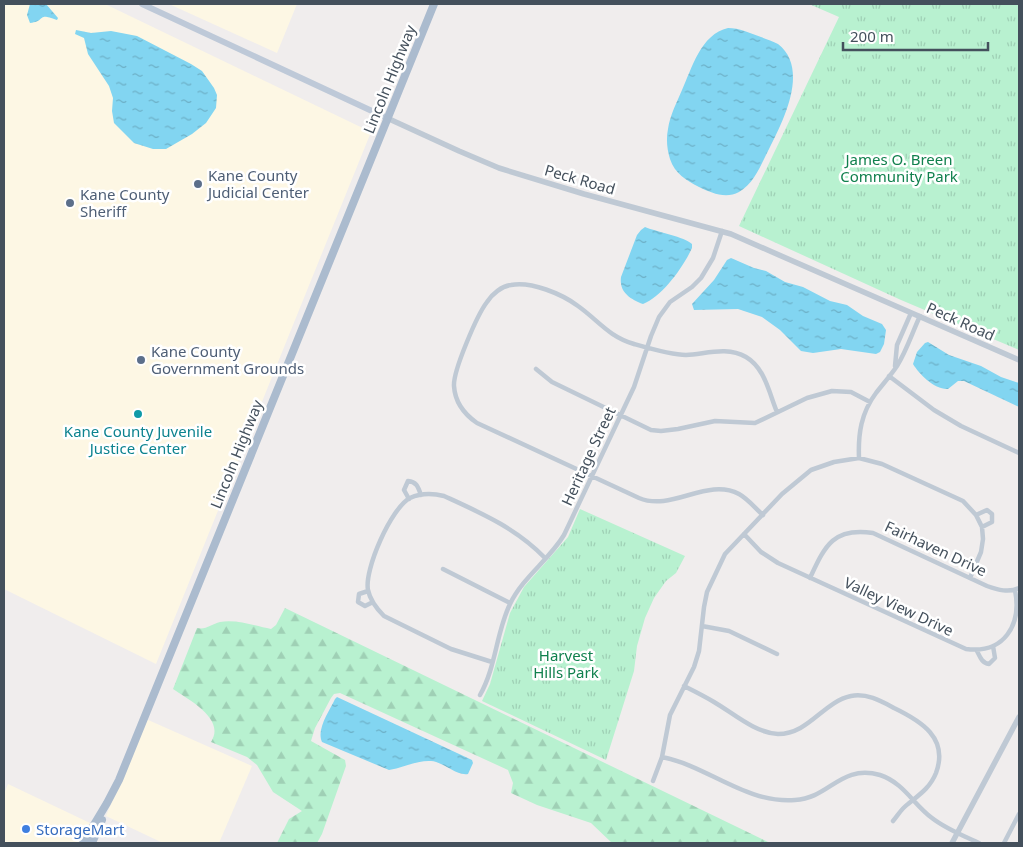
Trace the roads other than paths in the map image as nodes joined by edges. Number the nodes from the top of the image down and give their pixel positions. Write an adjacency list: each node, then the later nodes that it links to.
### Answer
1 (142, 4): 3 (main road, Peck Road)
2 (434, 4): 3 (main road, Lincoln Highway)
3 (387, 118): 4 (street, Peck Road); 43 (main road, Lincoln Highway)
4 (722, 231): 5 (street, Peck Road); 7 (street, Heritage Street)
5 (911, 313): 6 (street, Peck Road); 9 (street)
6 (920, 316): 8 (street, Peck Road); 9 (street)
7 (648, 347): 13 (street); 14 (street, Heritage Street); 17 (street)
8 (1019, 360)
9 (895, 368): 11 (street)
10 (536, 369): 14 (street)
11 (889, 376): 12 (street); 15 (street)
12 (870, 402): 13 (street); 16 (street)
13 (777, 412): 14 (street)
14 (621, 415): 17 (street, Heritage Street)
15 (1019, 453)
16 (859, 458): 20 (street); 21 (street)
17 (592, 476): 20 (street); 24 (street, Heritage Street)
18 (421, 495): 19 (street); 19 (street); 24 (street)
19 (409, 499): 29 (street)
20 (763, 515): 23 (street)
21 (976, 515): 22 (street); 22 (street)
22 (982, 527): 27 (street)
23 (744, 534): 26 (street, Valley View Drive); 32 (street)
24 (545, 558): 31 (street, Heritage Street)
25 (444, 569): 31 (street)
26 (810, 578): 27 (street, Fairhaven Drive); 34 (street, Valley View Drive)
27 (970, 578): 28 (street, Fairhaven Drive)
28 (1017, 589): 33 (street)
29 (368, 591): 30 (street); 30 (street)
30 (373, 602): 36 (street)
31 (510, 603): 36 (street, Heritage Street)
32 (702, 626): 35 (street); 37 (street)
33 (993, 646): 34 (street); 34 (street, Valley View Drive)
34 (977, 651)
35 (777, 654)
36 (492, 662): 38 (street, Heritage Street)
37 (684, 686): 40 (street); 42 (street)
38 (480, 695)
39 (1019, 717): 46 (street)
40 (662, 757): 41 (street); 42 (street)
41 (653, 781)
42 (914, 799): 45 (street); 46 (street)
43 (107, 804): 47 (main road, Lincoln Highway); 48 (main road, Lincoln Highway)
44 (1019, 814): 51 (street)
45 (893, 821)
46 (958, 833): 49 (street); 50 (street)
47 (83, 843)
48 (92, 843)
49 (952, 843)
50 (979, 843)
51 (1004, 843)

